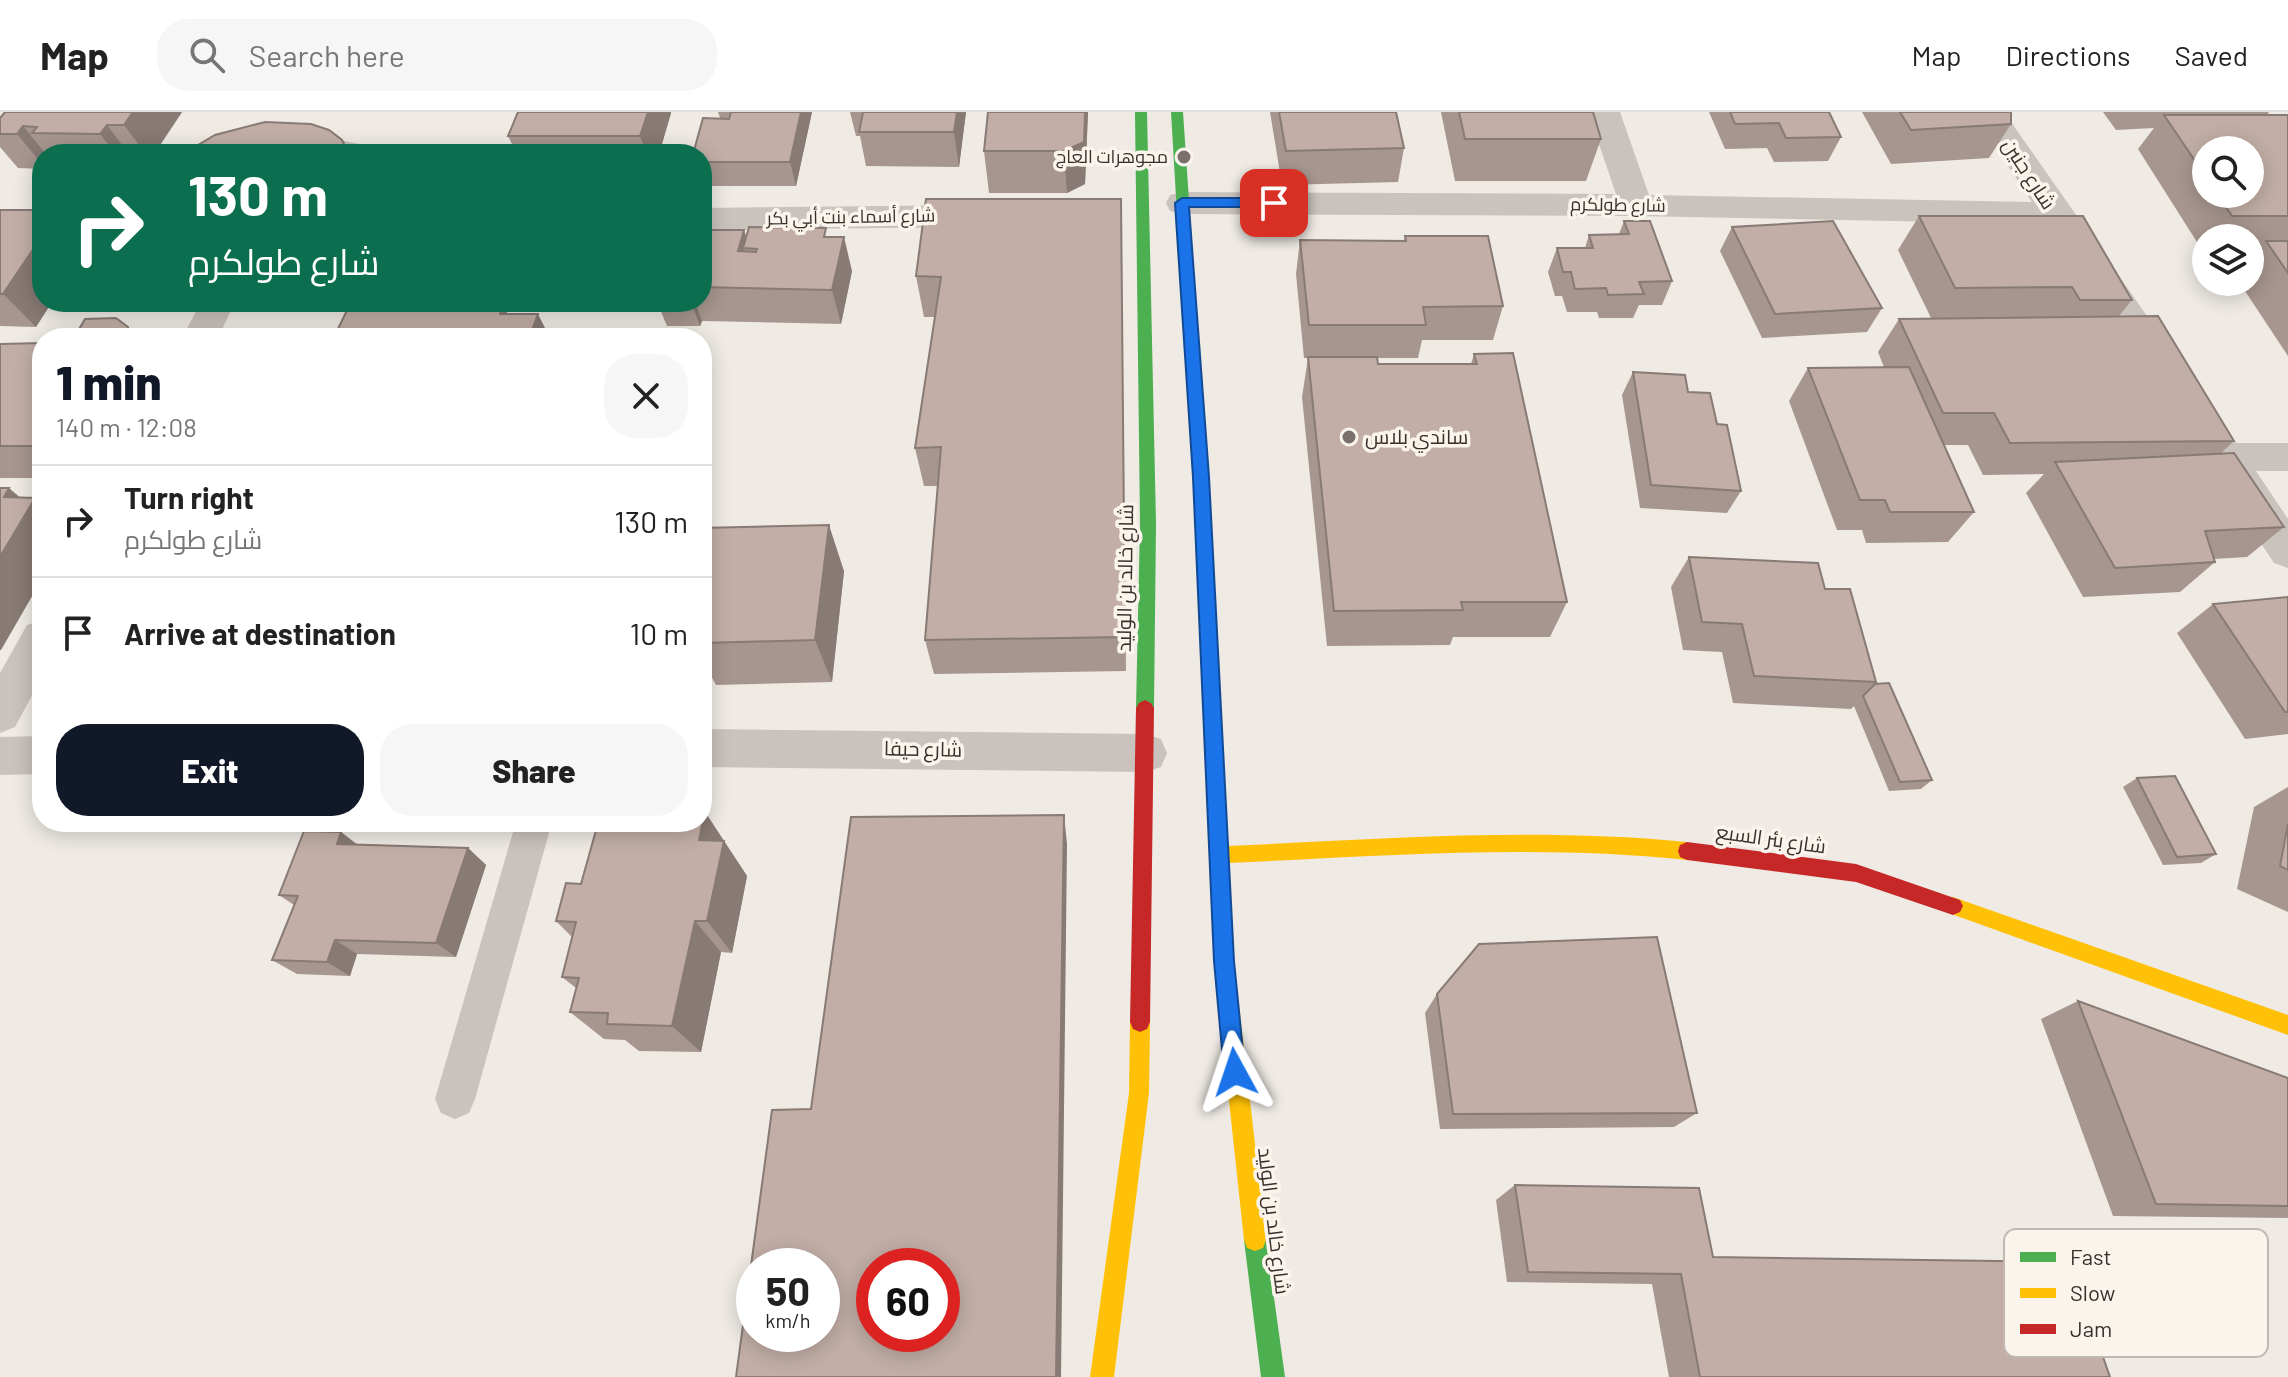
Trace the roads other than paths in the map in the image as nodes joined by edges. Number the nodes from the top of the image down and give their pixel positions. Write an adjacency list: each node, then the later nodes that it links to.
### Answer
1 (329, 112): 6 (street)
2 (1141, 112): 18 (main road, شارع خالد بن الوليد)
3 (1177, 112): 7 (main road, شارع خالد بن الوليد)
4 (1604, 112): 8 (street)
5 (1988, 112): 9 (street, شارع جنين)
6 (313, 144)
7 (1182, 203): 8 (street, شارع طولكرم); 22 (main road, شارع خالد بن الوليد)
8 (1636, 205): 9 (street, شارع طولكرم)
9 (2054, 213): 12 (street, شارع جنين)
10 (1018, 216): 11 (street, شارع أسماء بنت أبي بكر)
11 (712, 219)
12 (2229, 457): 13 (street); 14 (street, شارع جنين)
13 (2288, 457)
14 (2288, 552)
15 (32, 655): 16 (street)
16 (0, 714)
17 (712, 748): 18 (street, شارع حيفا)
18 (1145, 753): 25 (main road, شارع خالد بن الوليد)
19 (32, 755): 20 (street)
20 (0, 756)
21 (531, 832): 24 (lane)
22 (1222, 855): 23 (main road, شارع بئر السبع); 26 (main road, شارع خالد بن الوليد)
23 (2288, 1025)
24 (455, 1099)
25 (1102, 1377)
26 (1273, 1377)

